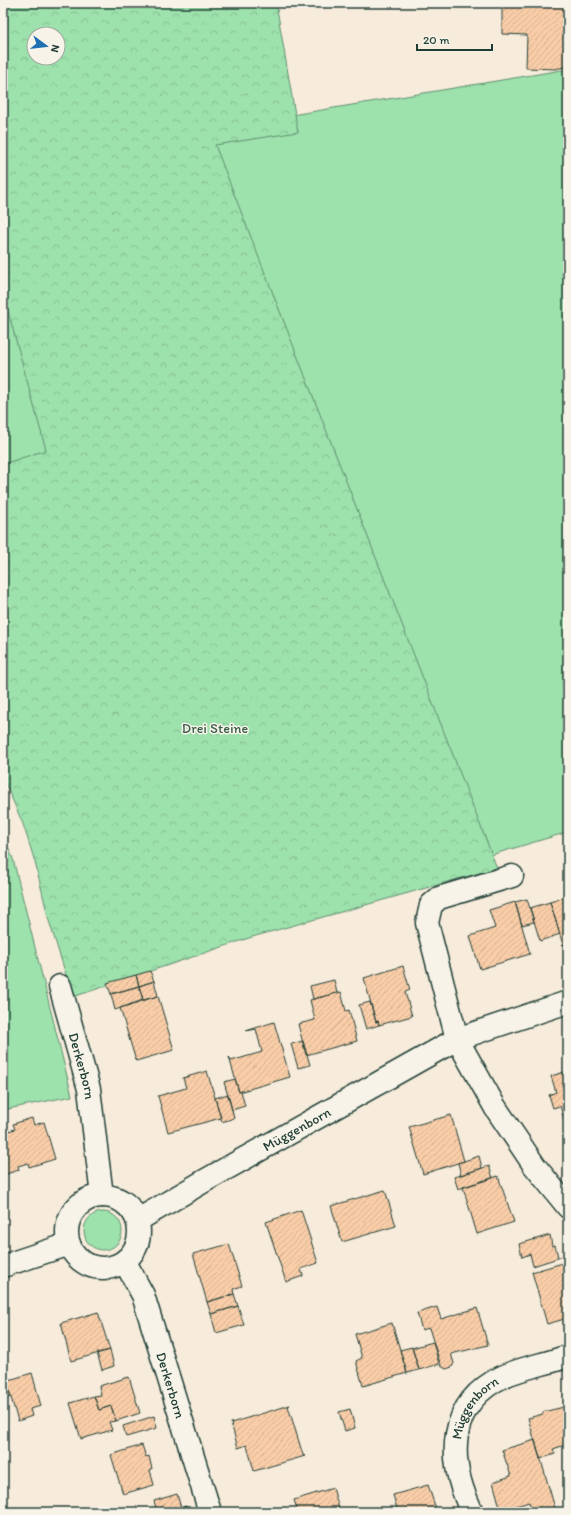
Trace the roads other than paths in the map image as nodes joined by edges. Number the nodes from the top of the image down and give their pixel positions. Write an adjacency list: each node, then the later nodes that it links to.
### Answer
1 (512, 876): 4 (street)
2 (60, 986): 5 (street, Derkerborn)
3 (568, 1002): 4 (street, Müggenborn)
4 (457, 1040): 6 (street); 7 (street, Müggenborn)
5 (102, 1196): 7 (street); 8 (street)
6 (568, 1207)
7 (138, 1220): 9 (street)
8 (69, 1244): 9 (street); 10 (street)
9 (124, 1262): 12 (street, Derkerborn)
10 (3, 1266)
11 (568, 1356): 13 (street, Müggenborn)
12 (210, 1512)
13 (472, 1512)

